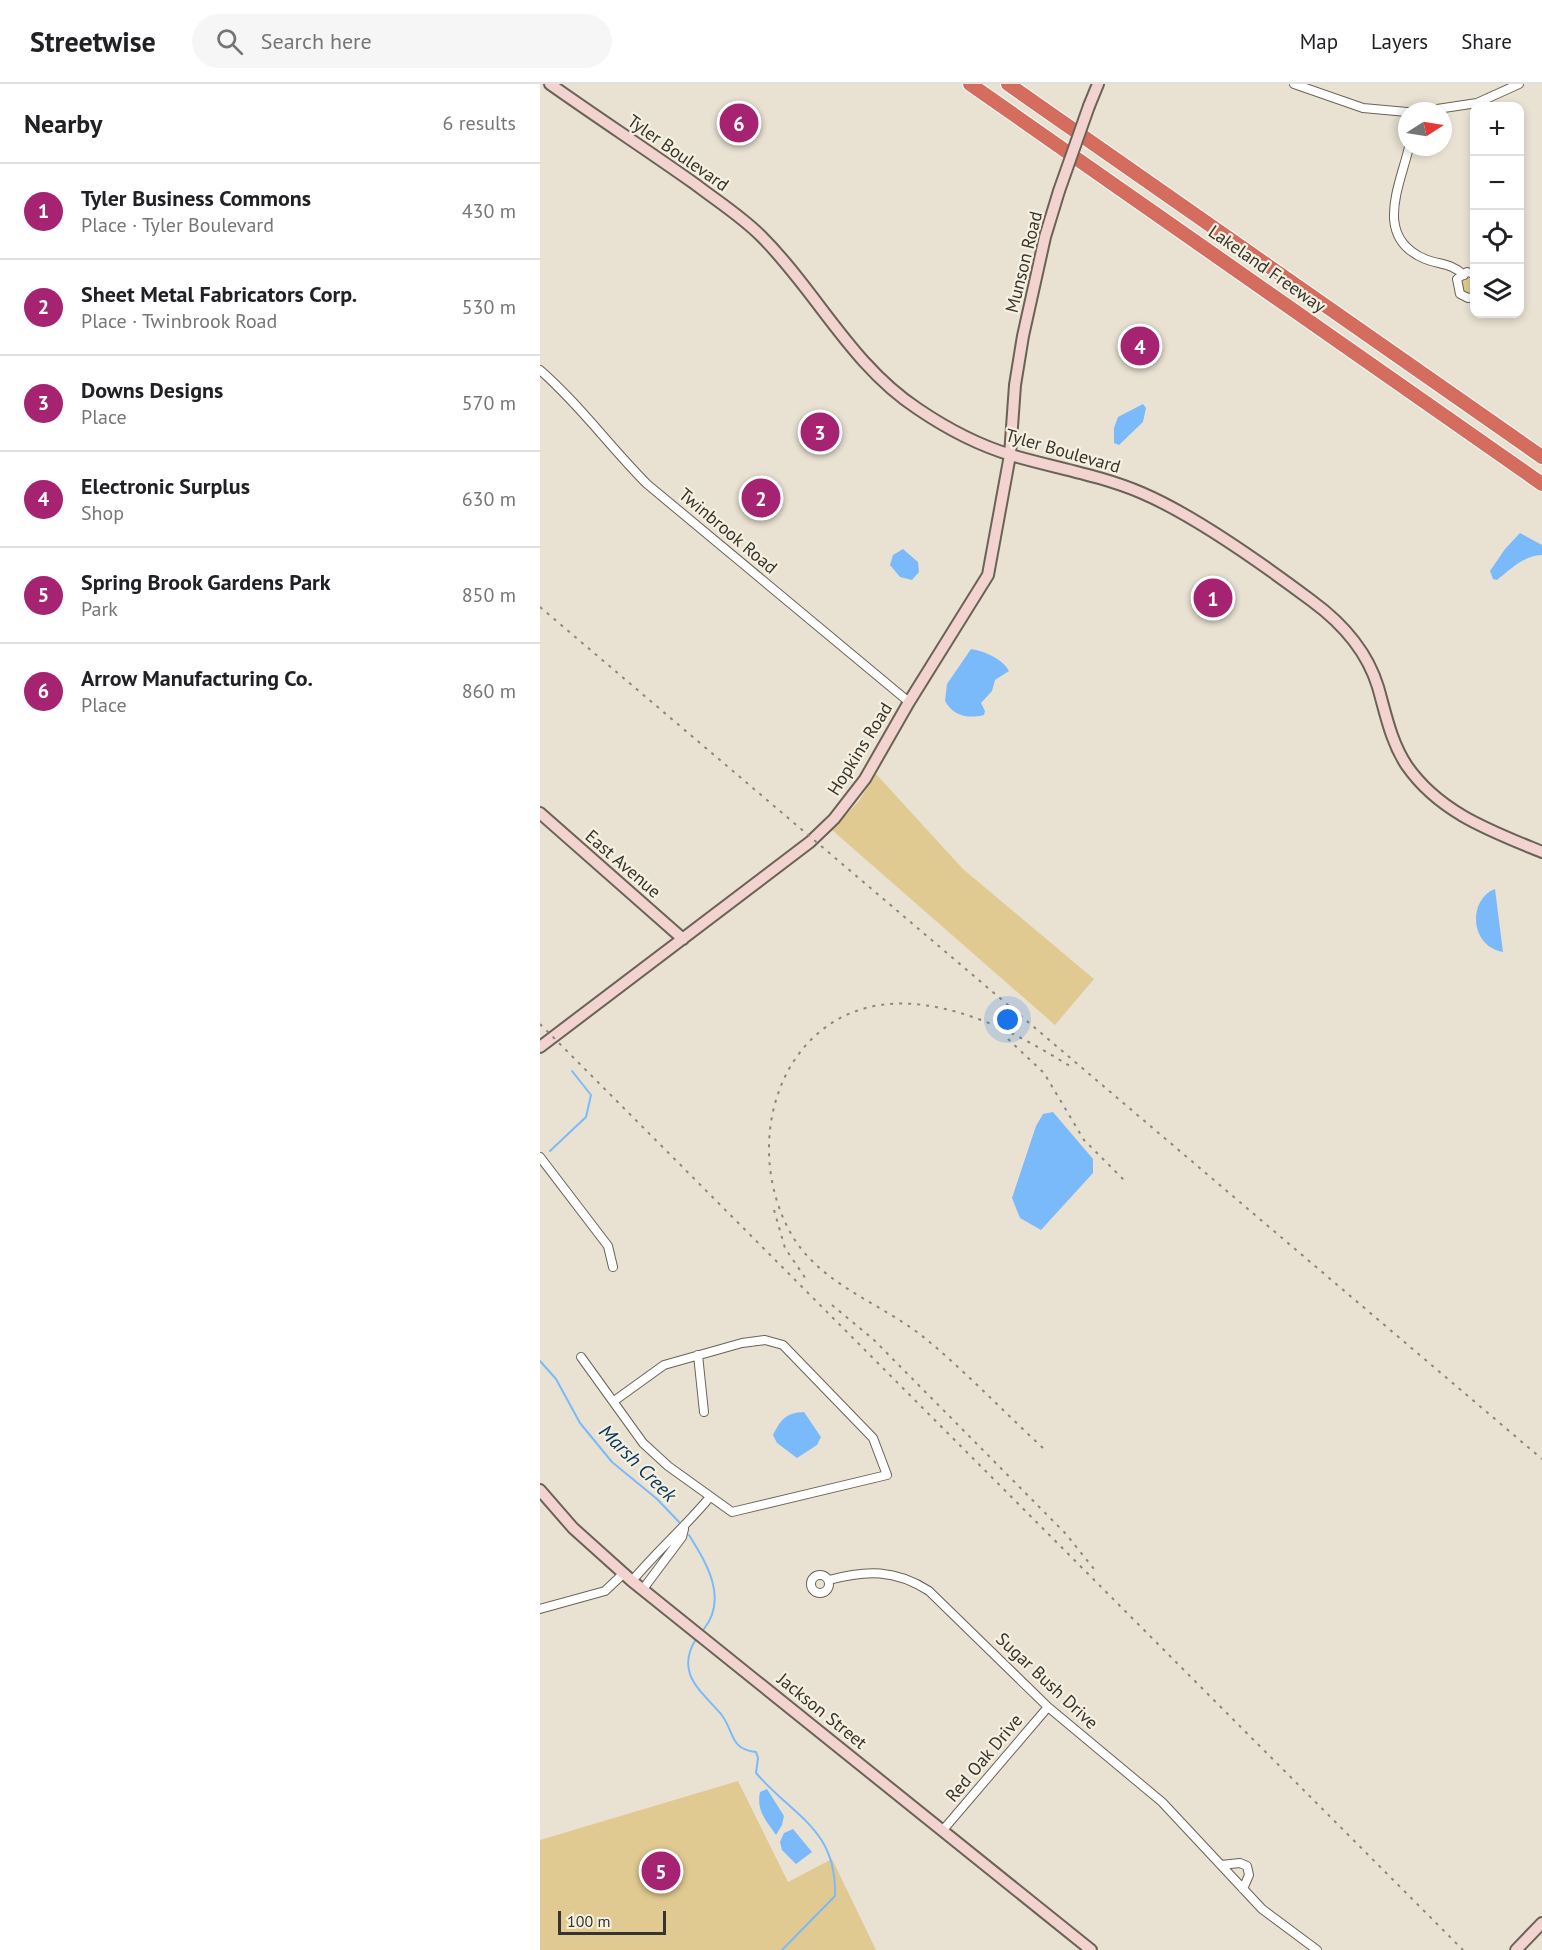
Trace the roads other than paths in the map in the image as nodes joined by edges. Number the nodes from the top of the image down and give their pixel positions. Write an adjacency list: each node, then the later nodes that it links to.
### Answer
1 (550, 84): 14 (street, Tyler Boulevard)
2 (970, 84): 16 (highway, Lakeland Freeway)
3 (1008, 84): 15 (highway, Lakeland Freeway)
4 (1098, 84): 14 (street, Munson Road, bridge)
5 (1294, 84): 8 (street)
6 (1519, 84): 7 (street)
7 (1452, 107)
8 (1398, 111)
9 (1407, 156): 10 (street)
10 (1464, 274): 11 (street); 12 (street)
11 (1470, 274)
12 (1470, 298)
13 (540, 370): 17 (street, Twinbrook Road)
14 (1010, 455): 17 (street, Hopkins Road); 19 (street, Tyler Boulevard)
15 (1542, 457)
16 (1542, 484)
17 (909, 702): 20 (street, Hopkins Road)
18 (540, 813): 20 (street, East Avenue)
19 (1542, 852)
20 (683, 939): 21 (street, Hopkins Road)
21 (540, 1047)
22 (540, 1157): 23 (street)
23 (614, 1267)
24 (698, 1355): 26 (street); 27 (street); 29 (street)
25 (581, 1357): 26 (street)
26 (614, 1401): 29 (street)
27 (704, 1412)
28 (540, 1490): 31 (street, Jackson Street)
29 (710, 1497): 30 (street)
30 (684, 1529): 33 (street); 34 (street)
31 (623, 1574): 33 (street, Jackson Street); 35 (street)
32 (829, 1580): 36 (street, Sugar Bush Drive)
33 (632, 1581): 34 (street, Jackson Street)
34 (644, 1589): 37 (street, Jackson Street)
35 (540, 1608)
36 (1048, 1707): 37 (street, Red Oak Drive); 38 (street, Sugar Bush Drive)
37 (944, 1830): 41 (street, Jackson Street)
38 (1221, 1865): 39 (street, Sugar Bush Drive); 39 (street)
39 (1243, 1889): 42 (street, Sugar Bush Drive)
40 (1542, 1923): 43 (street)
41 (1091, 1950)
42 (1317, 1950)
43 (1516, 1950)

